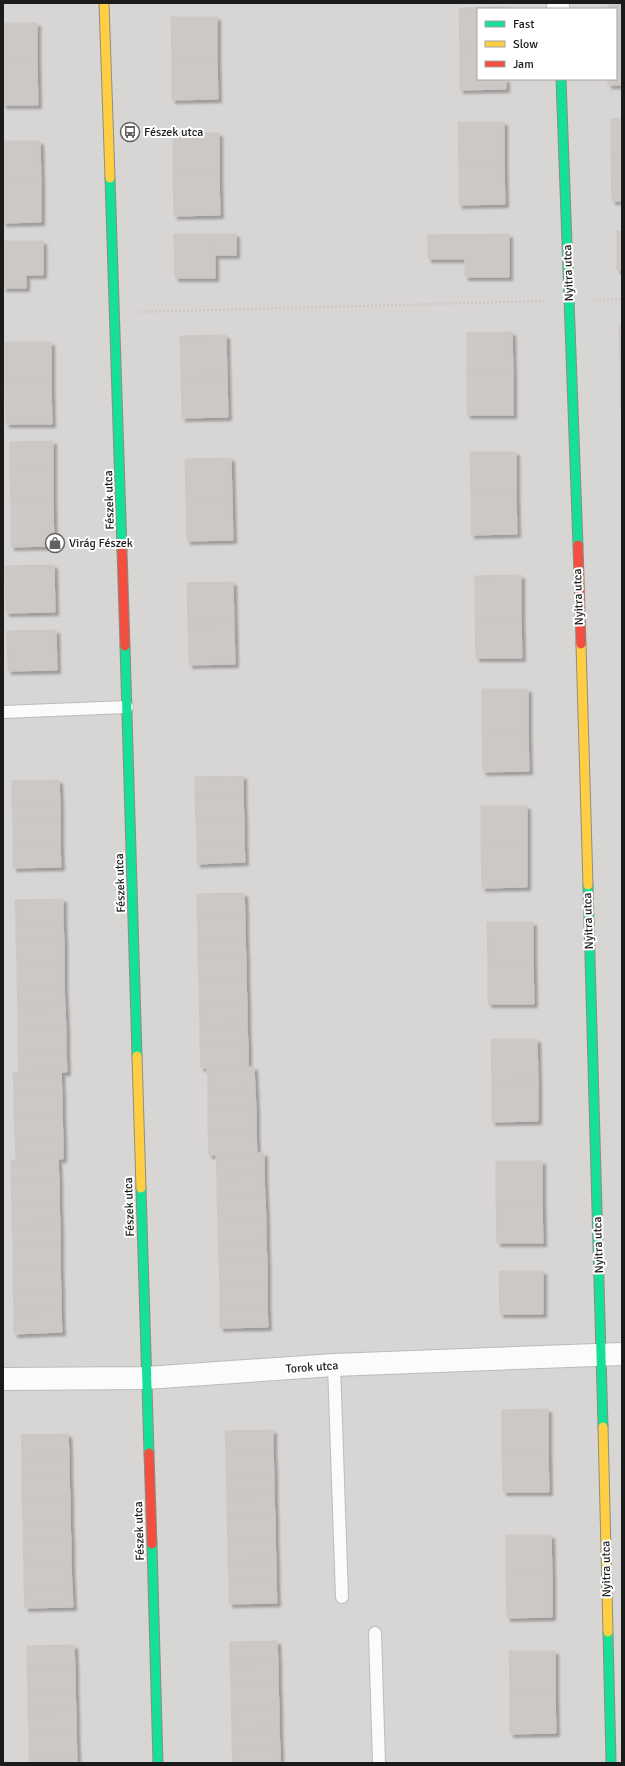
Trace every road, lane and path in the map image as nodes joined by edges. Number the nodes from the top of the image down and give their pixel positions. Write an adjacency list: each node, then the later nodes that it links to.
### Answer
1 (104, 3): 5 (street, Fészek utca)
2 (561, 80): 4 (street, Nyitra utca)
3 (622, 299): 4 (path)
4 (570, 301): 5 (path); 8 (street, Nyitra utca)
5 (114, 312): 6 (street, Fészek utca)
6 (128, 707): 7 (lane); 10 (street, Fészek utca)
7 (3, 712)
8 (611, 1354): 9 (street, Torok utca); 16 (street, Nyitra utca)
9 (334, 1365): 10 (street, Torok utca); 12 (lane)
10 (146, 1378): 11 (street, Torok utca); 14 (street, Fészek utca)
11 (3, 1379)
12 (342, 1597)
13 (375, 1634): 15 (lane)
14 (158, 1763)
15 (379, 1763)
16 (611, 1763)

